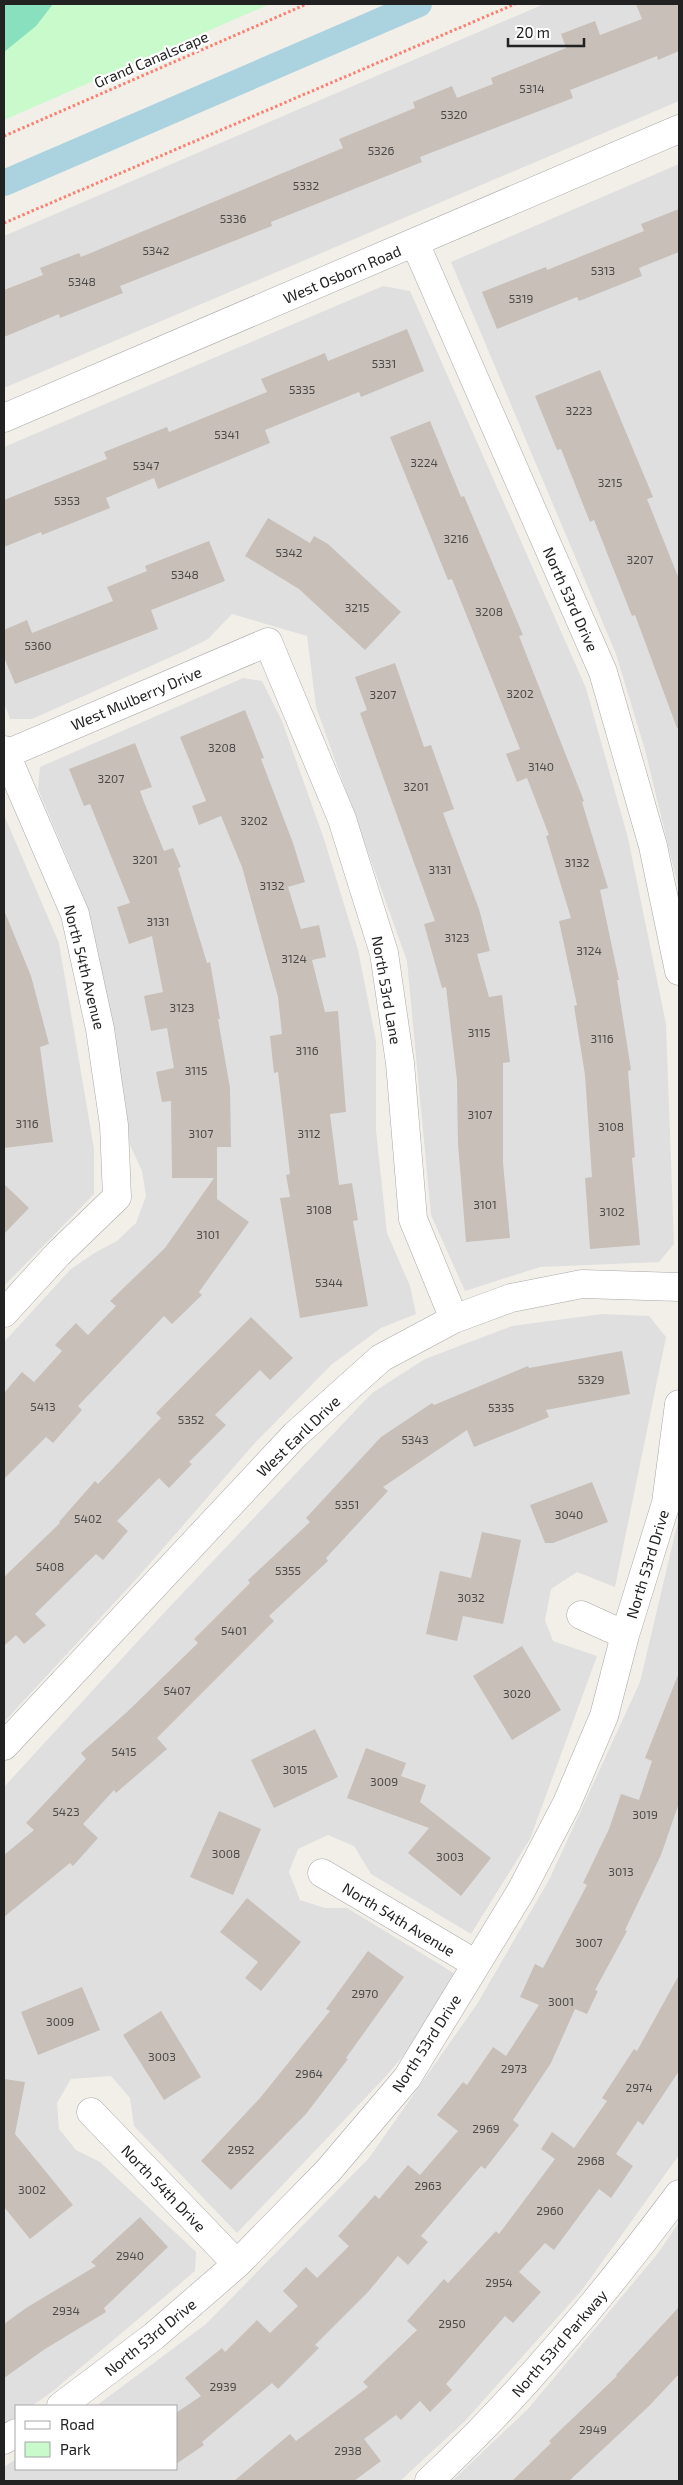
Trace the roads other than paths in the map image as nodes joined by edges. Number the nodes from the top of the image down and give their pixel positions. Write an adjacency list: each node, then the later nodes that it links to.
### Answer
1 (679, 129): 2 (street, West Osborn Road)
2 (415, 243): 3 (street, West Osborn Road); 6 (street, North 53rd Drive)
3 (4, 418)
4 (268, 642): 5 (street, West Mulberry Drive); 9 (street, North 53rd Lane)
5 (4, 753): 8 (street, North 54th Avenue)
6 (679, 970)
7 (679, 1287): 9 (street, West Earll Drive)
8 (4, 1313)
9 (454, 1319): 13 (street, West Earll Drive)
10 (679, 1404): 12 (street, North 53rd Drive)
11 (581, 1615): 12 (street, North 53rd Drive)
12 (625, 1635): 15 (street, North 53rd Drive)
13 (4, 1746)
14 (322, 1873): 15 (street, North 54th Avenue)
15 (476, 1964): 18 (street, North 53rd Drive)
16 (91, 2112): 18 (street, North 54th Drive)
17 (679, 2194): 22 (street, North 53rd Parkway)
18 (237, 2264): 19 (street, North 53rd Drive)
19 (62, 2405)
20 (15, 2434): 21 (street)
21 (4, 2440)
22 (429, 2481)

